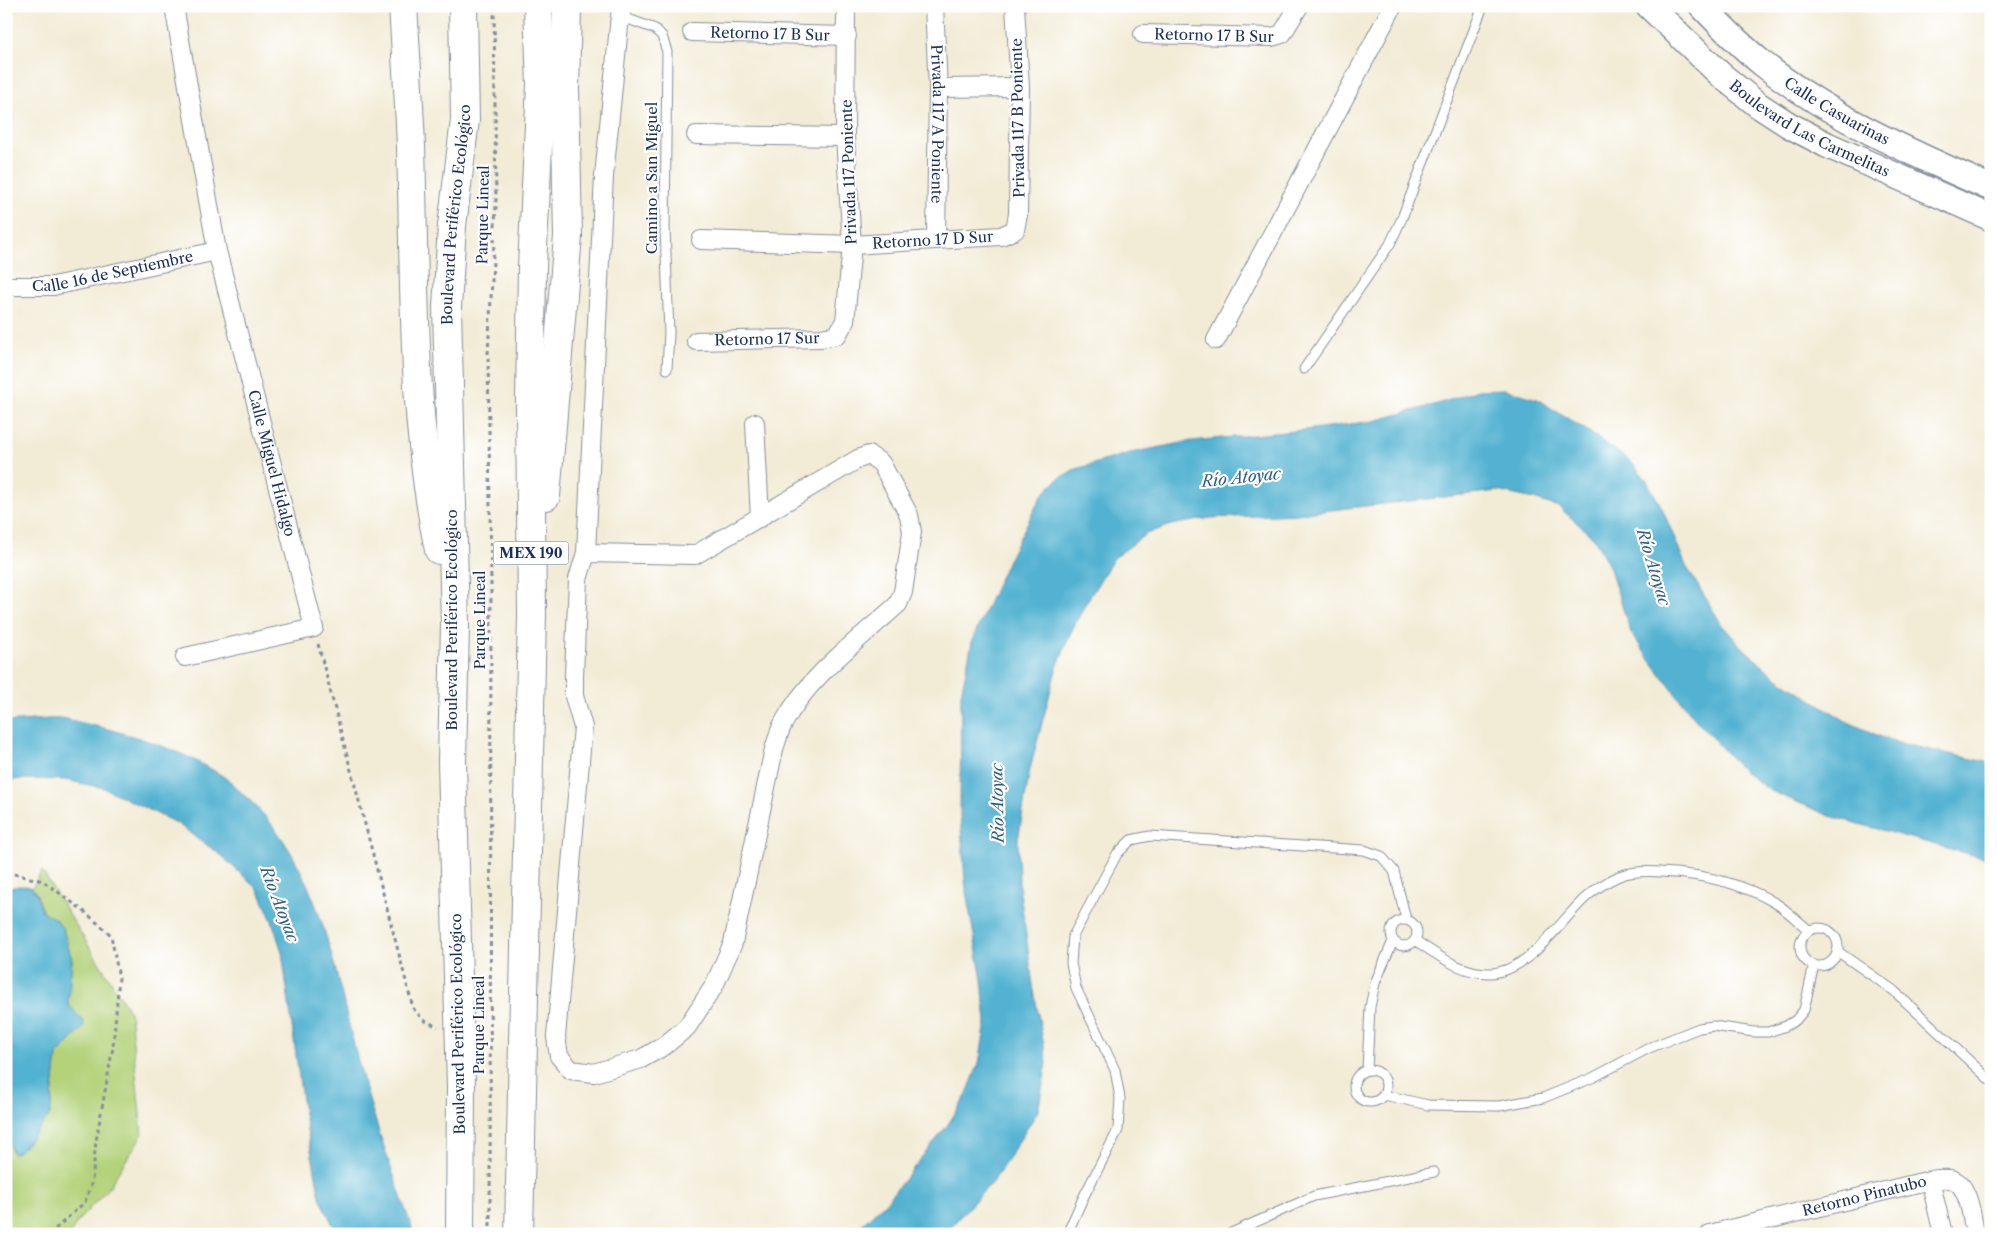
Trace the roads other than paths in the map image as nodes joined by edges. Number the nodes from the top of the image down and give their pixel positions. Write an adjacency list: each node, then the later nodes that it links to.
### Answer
1 (174, 6): 30 (street, Calle Miguel Hidalgo)
2 (390, 6): 23 (main road)
3 (403, 6): 23 (highway)
4 (463, 6): 41 (highway, Boulevard Periférico Ecológico)
5 (538, 6): 40 (highway, MEX 190)
6 (846, 6): 18 (street, Privada 117 Poniente)
7 (934, 6): 19 (street, Privada 117 A Poniente)
8 (1015, 6): 20 (street, Privada 117 B Poniente)
9 (1299, 6): 17 (street, Retorno 17 B Sur)
10 (1393, 6): 33 (street)
11 (1483, 6): 36 (lane)
12 (1701, 6): 15 (main road); 24 (main road, Calle Casuarinas)
13 (568, 10): 40 (highway)
14 (621, 11): 35 (lane, Camino a San Miguel); 39 (street)
15 (1654, 11): 25 (main road, Boulevard Las Carmelitas)
16 (692, 32): 18 (street, Retorno 17 B Sur)
17 (1143, 34)
18 (847, 36): 22 (street, Privada 117 Poniente)
19 (938, 88): 20 (street); 28 (street, Privada 117 A Poniente)
20 (1020, 88): 26 (street, Privada 117 B Poniente)
21 (696, 135): 22 (street)
22 (846, 137): 29 (street, Privada 117 Poniente)
23 (411, 146): 41 (highway)
24 (1991, 188)
25 (1991, 218)
26 (1015, 230): 28 (street, Retorno 17 D Sur)
27 (701, 240): 29 (street, Retorno 17 D Sur)
28 (936, 240): 29 (street, Retorno 17 D Sur)
29 (852, 245): 32 (street, Privada 117 Poniente)
30 (217, 251): 31 (street, Calle 16 de Septiembre); 42 (street, Calle Miguel Hidalgo)
31 (6, 286)
32 (837, 335): 34 (street, Retorno 17 Sur)
33 (1216, 340)
34 (696, 341)
35 (667, 368)
36 (1304, 369)
37 (755, 423): 38 (street)
38 (760, 518): 39 (street); 39 (street)
39 (586, 553)
40 (532, 614): 55 (highway, MEX 190)
41 (455, 624): 54 (highway, Boulevard Periférico Ecológico)
42 (185, 657)
43 (1406, 919): 45 (lane); 46 (lane); 56 (lane)
44 (1809, 930): 46 (lane); 47 (lane); 48 (lane)
45 (1393, 941): 46 (lane); 49 (lane)
46 (1416, 941)
47 (1837, 951): 48 (lane); 50 (lane)
48 (1814, 965): 51 (lane)
49 (1367, 1070): 51 (lane); 51 (lane)
50 (1991, 1081)
51 (1384, 1095)
52 (1434, 1172): 57 (lane)
53 (1930, 1180): 58 (street, Retorno Pinatubo); 59 (street); 60 (street, Retorno Pinatubo)
54 (460, 1234)
55 (519, 1234)
56 (1067, 1234)
57 (1229, 1234)
58 (1710, 1234)
59 (1943, 1234)
60 (1975, 1234)

